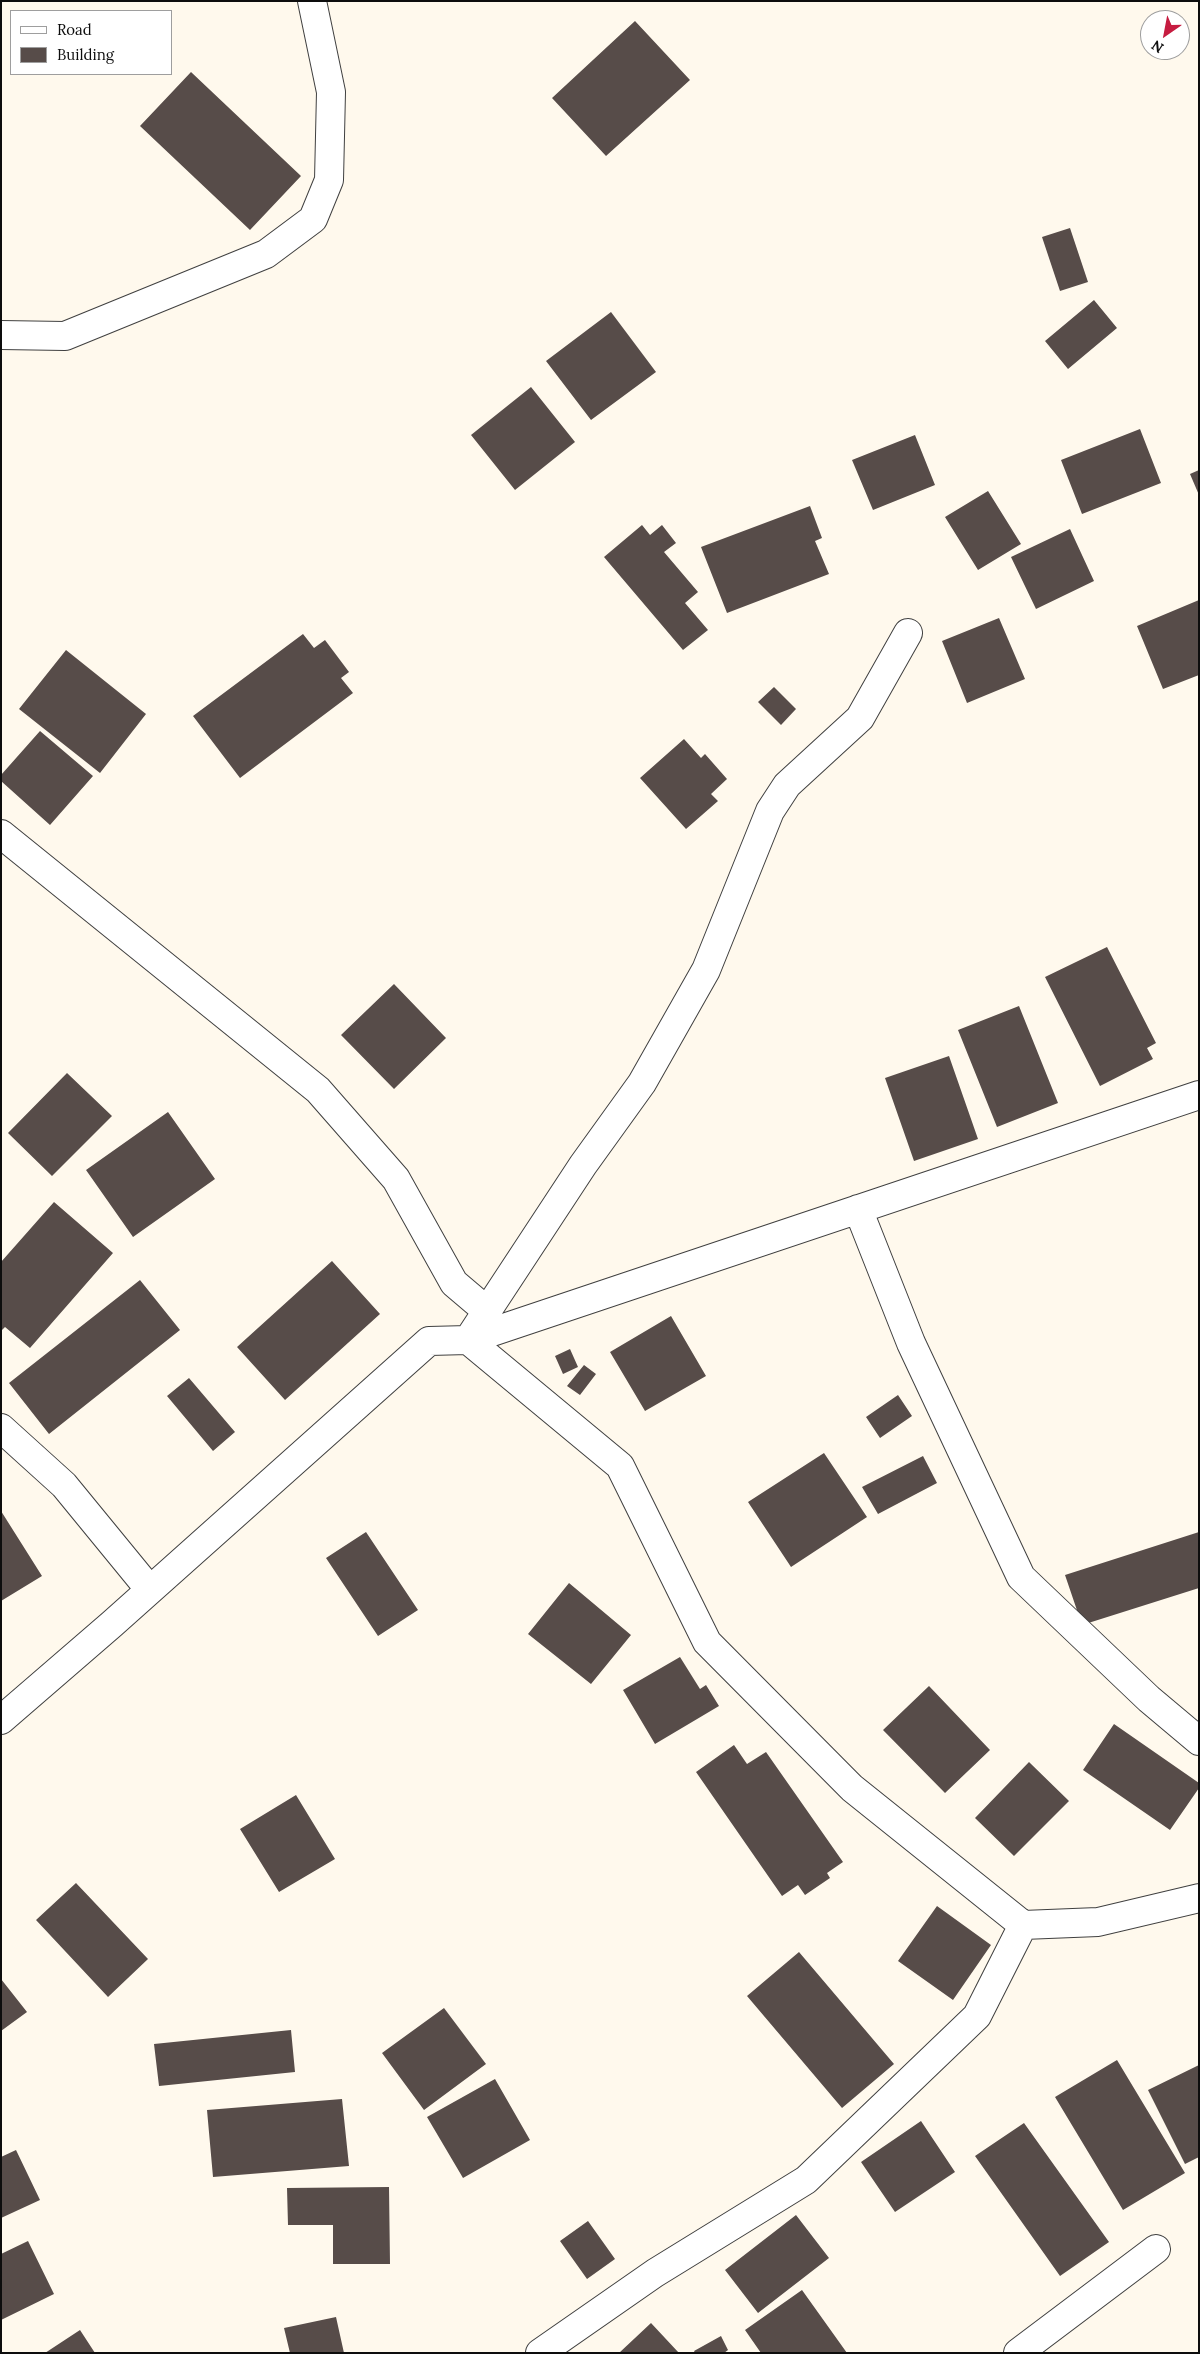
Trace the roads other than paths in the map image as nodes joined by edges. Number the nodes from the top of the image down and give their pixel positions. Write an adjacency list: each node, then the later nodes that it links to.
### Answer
1 (312, 1): 2 (street)
2 (1, 335)
3 (908, 632): 7 (street)
4 (1, 834): 7 (street)
5 (1199, 1095): 6 (street)
6 (858, 1209): 8 (street); 12 (street)
7 (487, 1311): 8 (street)
8 (468, 1340): 10 (street); 14 (street)
9 (1, 1428): 10 (street)
10 (150, 1590): 11 (street)
11 (1, 1720)
12 (1199, 1741)
13 (1199, 1898): 14 (street)
14 (1022, 1925): 16 (street)
15 (1156, 2249): 17 (street)
16 (540, 2353)
17 (1018, 2353)

